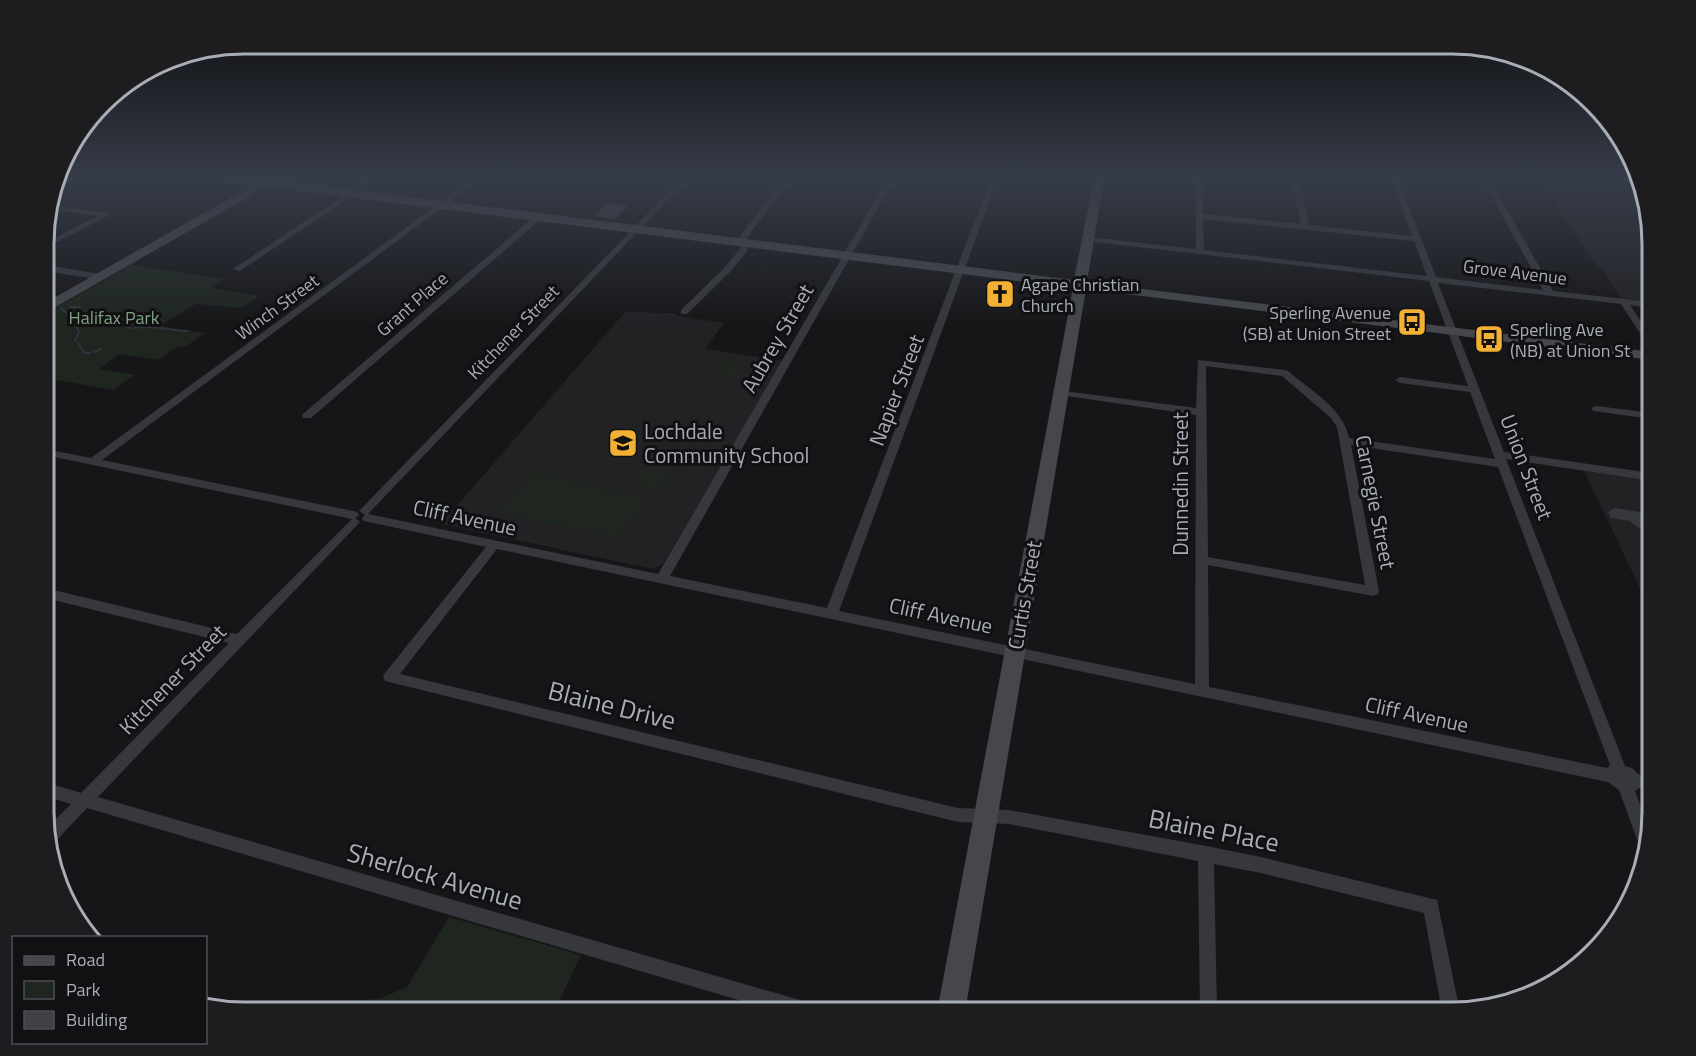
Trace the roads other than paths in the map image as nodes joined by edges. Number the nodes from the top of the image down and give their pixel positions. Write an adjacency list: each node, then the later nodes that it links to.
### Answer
1 (82, 227): 19 (street)
2 (188, 227): 26 (street)
3 (302, 227): 24 (street)
4 (413, 227): 48 (street, Winch Street)
5 (527, 227): 44 (street, Grant Place)
6 (615, 227): 16 (street)
7 (640, 227): 16 (street, Kitchener Street)
8 (751, 227): 20 (street)
9 (863, 227): 22 (street, Aubrey Street)
10 (977, 227): 25 (street, Napier Street)
11 (1090, 227): 17 (street, Curtis Street)
12 (1200, 227): 21 (street)
13 (1308, 227): 18 (street)
14 (1413, 227): 18 (street, Union Street)
15 (1513, 227): 29 (street)
16 (637, 230): 20 (street); 50 (street, Kitchener Street)
17 (1088, 239): 21 (street, Grove Avenue); 28 (street, Curtis Street)
18 (1417, 239): 27 (street, Union Street)
19 (54, 241)
20 (743, 243): 22 (street); 33 (street)
21 (1200, 252): 27 (street, Grove Avenue)
22 (846, 256): 25 (street); 55 (street, Aubrey Street)
23 (54, 269): 26 (street)
24 (237, 269)
25 (961, 270): 28 (street); 57 (street, Napier Street)
26 (101, 277): 31 (street)
27 (1432, 279): 29 (street, Grove Avenue); 35 (street, Union Street)
28 (1079, 285): 35 (street); 40 (street, Curtis Street)
29 (1549, 292): 30 (street, Grove Avenue)
30 (1623, 301): 32 (street, Grove Avenue); 34 (street)
31 (54, 304)
32 (1642, 304)
33 (684, 312)
34 (1642, 330)
35 (1452, 331): 36 (street); 39 (street, Union Street)
36 (1642, 355)
37 (1285, 373): 42 (street, Dunnedin Street); 45 (street, Carnegie Street)
38 (1400, 380): 39 (street)
39 (1475, 390): 47 (street, Union Street)
40 (1060, 392): 42 (street); 59 (street, Curtis Street)
41 (1597, 409): 43 (street)
42 (1200, 412): 54 (street, Dunnedin Street)
43 (1642, 415)
44 (307, 416)
45 (1346, 441): 47 (street); 54 (street, Carnegie Street)
46 (54, 454): 48 (street, Cliff Avenue)
47 (1501, 459): 49 (street); 61 (street, Union Street)
48 (94, 461): 50 (street, Cliff Avenue)
49 (1642, 476)
50 (360, 516): 53 (street, Cliff Avenue); 58 (street, Kitchener Street)
51 (1642, 516): 52 (street)
52 (1642, 524)
53 (494, 545): 55 (street, Cliff Avenue); 66 (street, Blaine Drive)
54 (1202, 560): 60 (street, Dunnedin Street)
55 (661, 580): 57 (street, Cliff Avenue)
56 (54, 595): 58 (street)
57 (831, 614): 59 (street, Cliff Avenue)
58 (239, 640): 65 (street, Kitchener Street)
59 (1015, 651): 60 (street, Cliff Avenue); 66 (street, Curtis Street)
60 (1202, 691): 61 (street, Cliff Avenue)
61 (1616, 773): 62 (street)
62 (1630, 783): 63 (street); 67 (street)
63 (1642, 784)
64 (54, 792): 65 (street, Sherlock Avenue)
65 (84, 800): 68 (street, Kitchener Street); 70 (street, Sherlock Avenue)
66 (985, 816): 69 (street, Blaine Place); 71 (street, Curtis Street)
67 (1642, 826)
68 (55, 830)
69 (1206, 854): 72 (street); 73 (street, Blaine Place)
70 (776, 1002)
71 (953, 1002)
72 (1208, 1002)
73 (1449, 1002)

